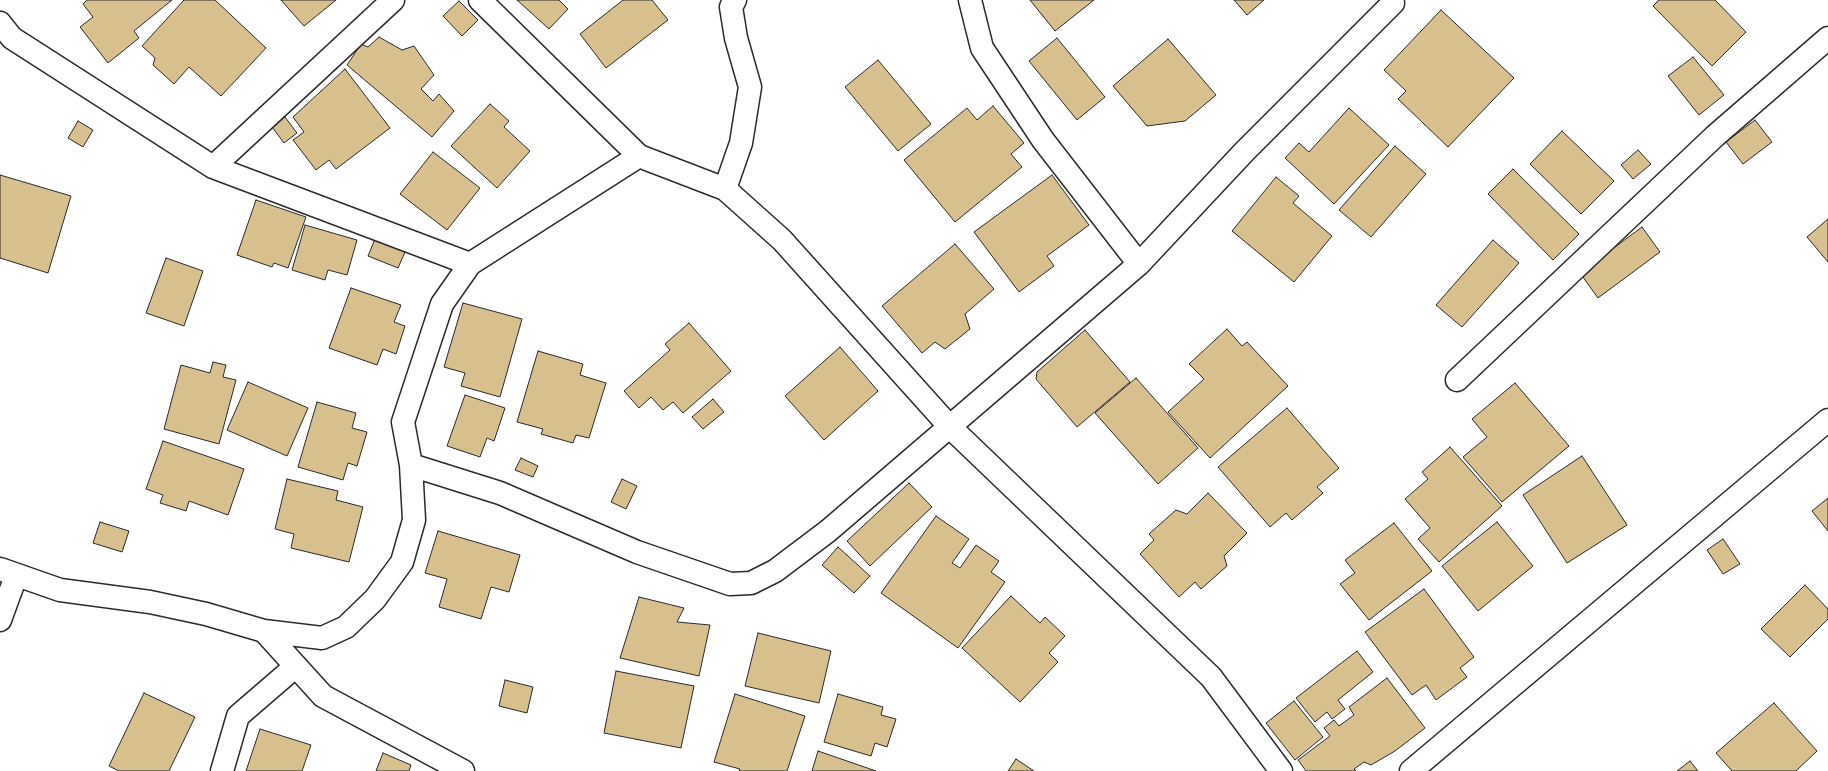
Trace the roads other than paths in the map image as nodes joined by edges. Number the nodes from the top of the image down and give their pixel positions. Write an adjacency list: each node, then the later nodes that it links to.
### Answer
1 (393, 0): 9 (street)
2 (480, 0): 8 (street)
3 (735, 0): 10 (street)
4 (970, 0): 12 (street)
5 (1393, 3): 12 (street)
6 (0, 23): 9 (street)
7 (1828, 38): 13 (street)
8 (639, 156): 10 (street); 11 (street)
9 (213, 167): 11 (street)
10 (725, 189): 15 (street)
11 (470, 264): 16 (street)
12 (1139, 264): 15 (street)
13 (1456, 380)
14 (1828, 420): 24 (street)
15 (950, 427): 16 (street); 23 (street)
16 (411, 465): 19 (street)
17 (8, 572): 18 (street); 19 (street)
18 (0, 620)
19 (264, 631): 20 (street)
20 (296, 666): 21 (street); 22 (street)
21 (222, 771)
22 (463, 771)
23 (1281, 771)
24 (1411, 771)

